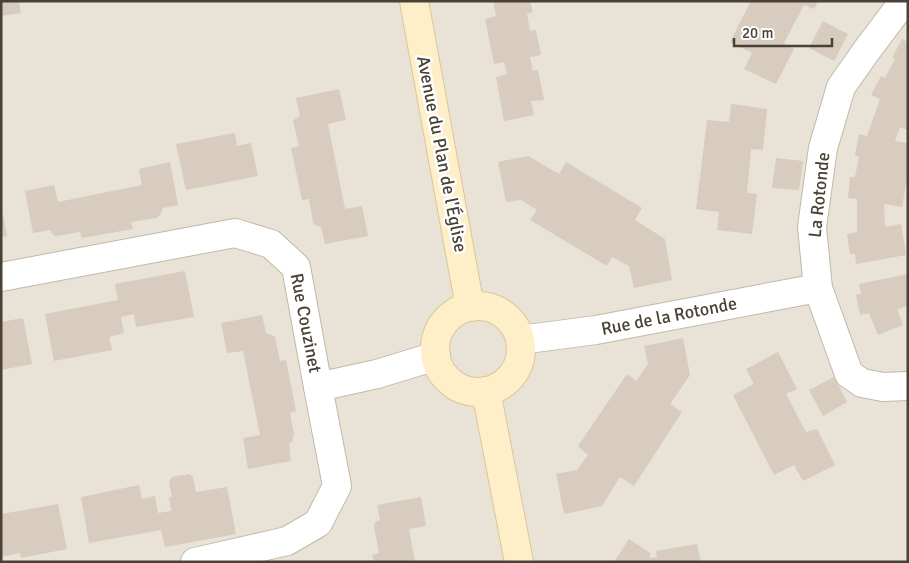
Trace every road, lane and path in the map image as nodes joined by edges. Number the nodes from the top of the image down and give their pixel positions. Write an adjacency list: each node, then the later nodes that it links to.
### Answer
1 (414, 1): 5 (street, Avenue du Plan de l'Église)
2 (904, 1): 4 (street, La Rotonde)
3 (1, 277): 9 (street, Rue Couzinet)
4 (818, 288): 6 (street, Rue de la Rotonde); 8 (street, La Rotonde)
5 (470, 307): 6 (street); 7 (street)
6 (520, 340): 10 (street)
7 (436, 356): 9 (street, Rue Couzinet); 10 (street)
8 (908, 386)
9 (318, 387): 11 (street)
10 (486, 391): 12 (street)
11 (195, 562)
12 (518, 562)

